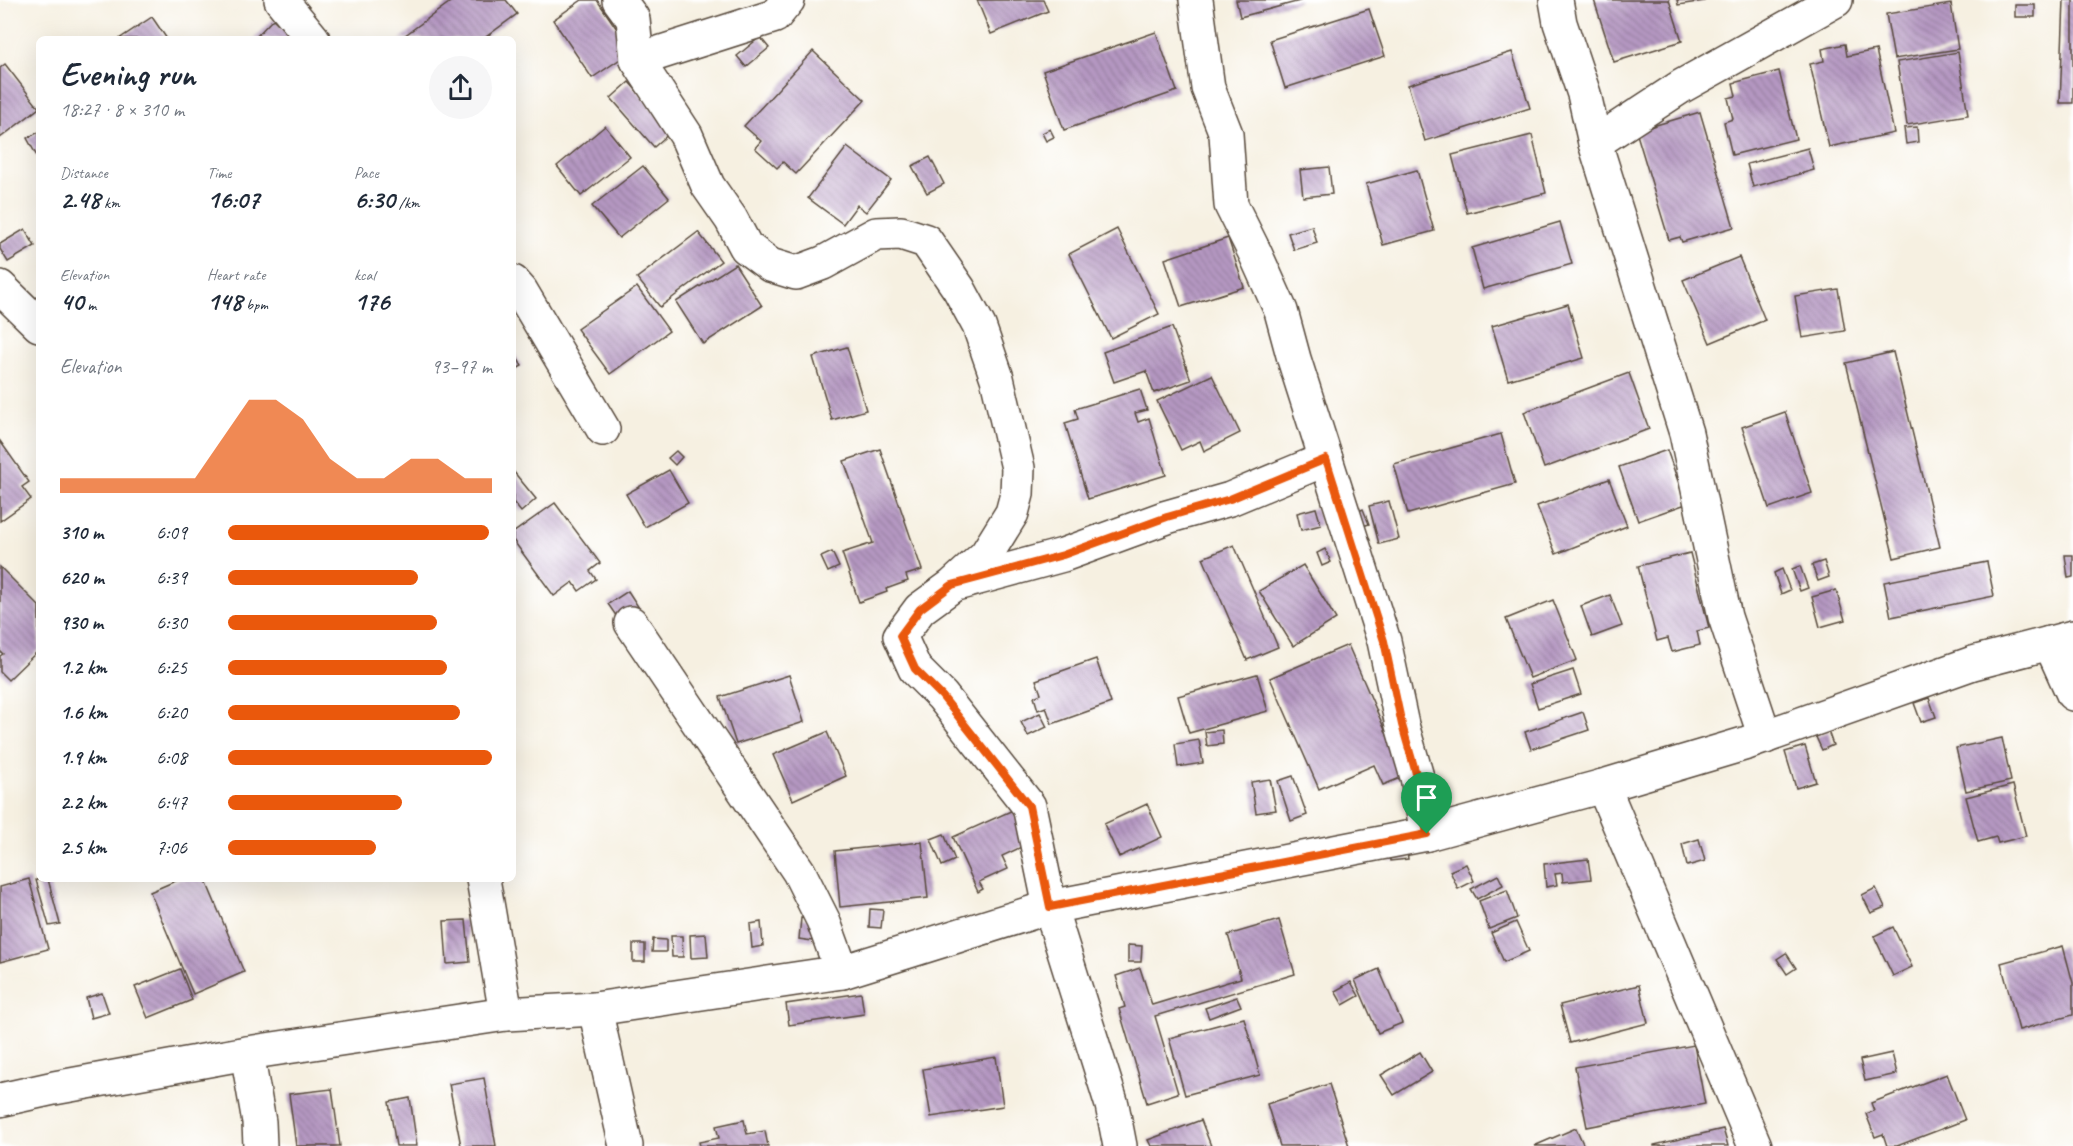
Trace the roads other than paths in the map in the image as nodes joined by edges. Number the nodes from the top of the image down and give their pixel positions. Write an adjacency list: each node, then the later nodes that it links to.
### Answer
1 (281, 0): 7 (street)
2 (619, 0): 8 (street)
3 (788, 0): 8 (street)
4 (1196, 0): 14 (street)
5 (1556, 0): 9 (street)
6 (1836, 0): 9 (street)
7 (311, 36)
8 (637, 60): 15 (street)
9 (1594, 143): 19 (street)
10 (516, 285): 13 (street)
11 (0, 287): 12 (street)
12 (36, 322)
13 (603, 429)
14 (1326, 459): 15 (street); 21 (street)
15 (952, 585): 23 (street)
16 (632, 623): 24 (street)
17 (2062, 640): 18 (street); 19 (street)
18 (2073, 694)
19 (1765, 737): 20 (street)
20 (1604, 786): 21 (street); 32 (street)
21 (1427, 834): 23 (street)
22 (484, 882): 26 (street)
23 (1050, 907): 24 (street); 31 (street)
24 (842, 972): 25 (street)
25 (595, 1009): 26 (street); 30 (street)
26 (506, 1014): 27 (street)
27 (247, 1053): 28 (street); 29 (street)
28 (0, 1100)
29 (260, 1146)
30 (626, 1146)
31 (1120, 1146)
32 (1755, 1146)

